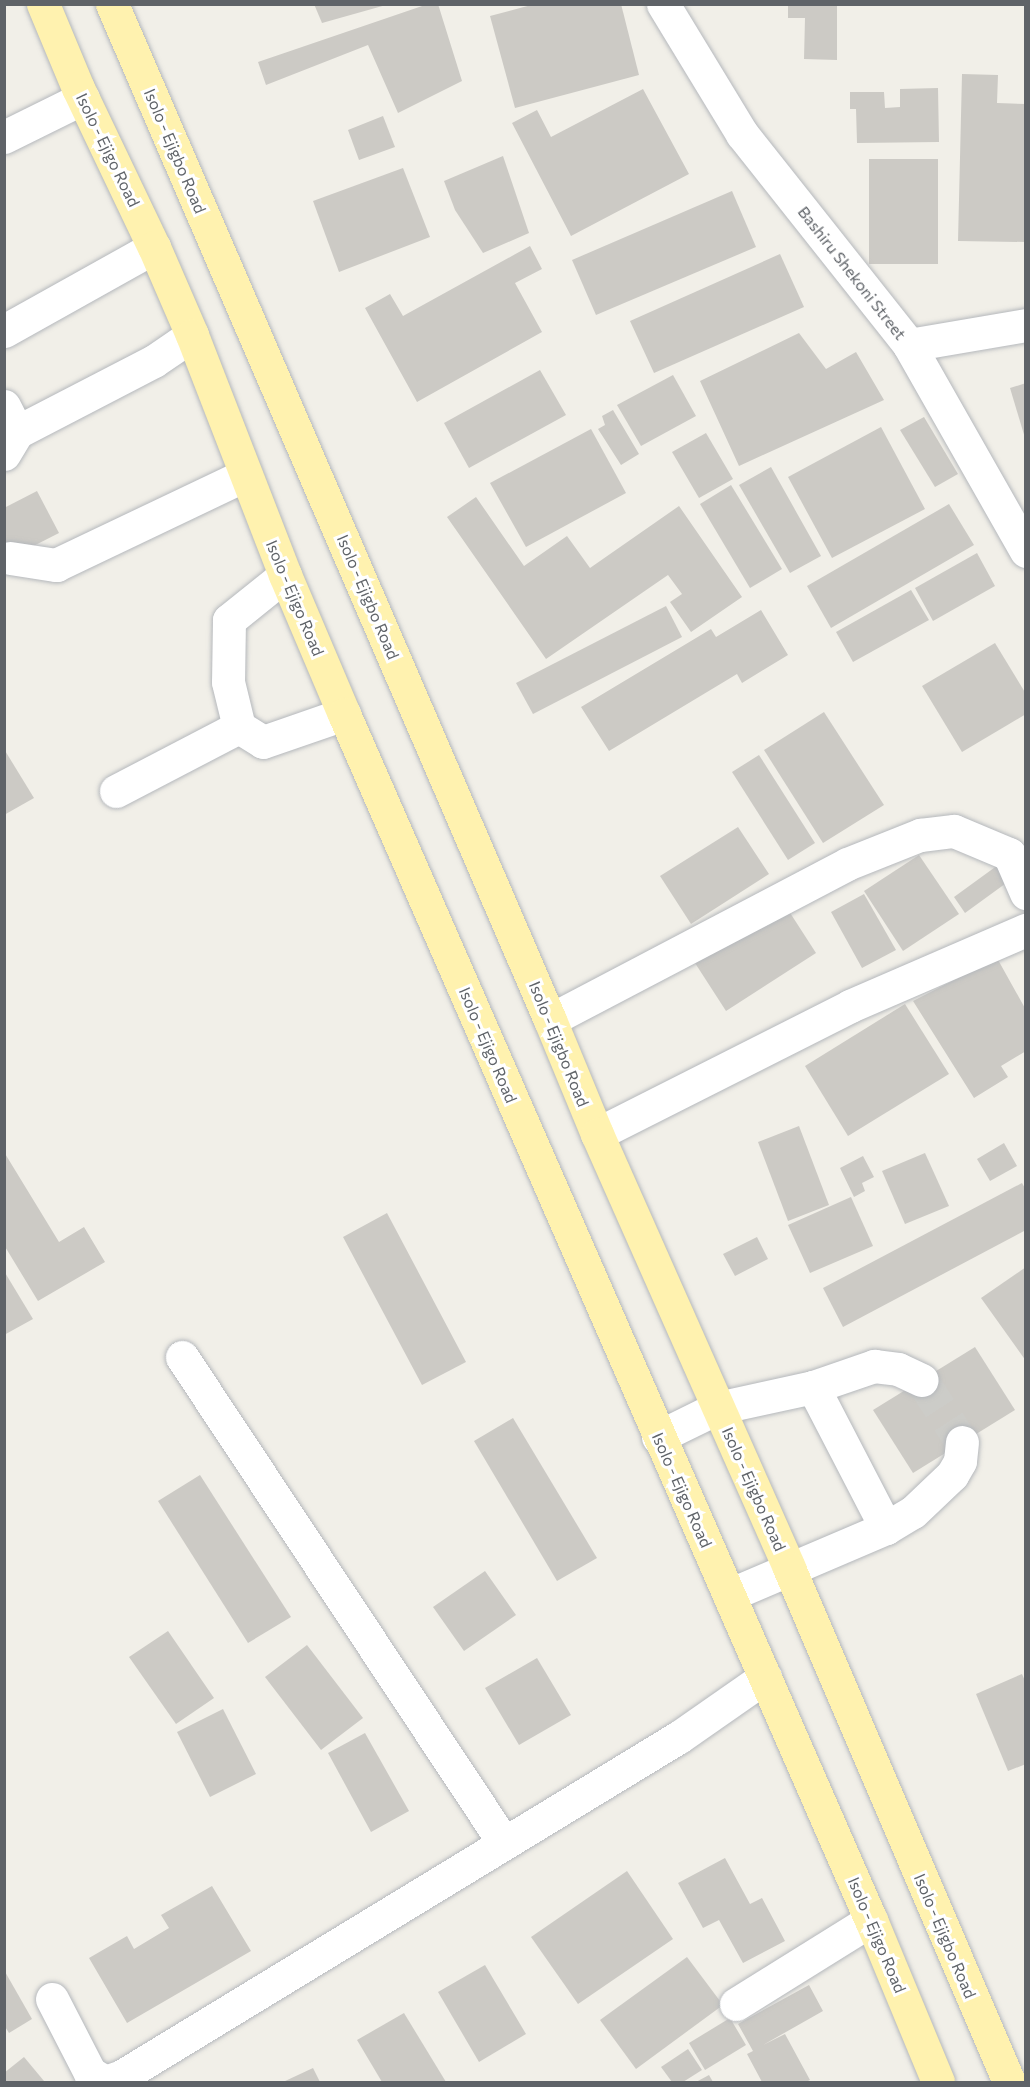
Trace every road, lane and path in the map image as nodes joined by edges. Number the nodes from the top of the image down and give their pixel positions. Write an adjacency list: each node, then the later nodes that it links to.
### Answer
1 (43, 4): 4 (main road, Isolo - Ejigo Road)
2 (112, 4): 21 (main road, Isolo - Ejigbo Road)
3 (663, 4): 10 (street, Bashiru Shekoni Street)
4 (83, 98): 5 (street); 6 (main road, Isolo - Ejigo Road)
5 (4, 137)
6 (154, 247): 8 (street); 9 (main road, Isolo - Ejigo Road)
7 (1026, 325): 10 (street)
8 (4, 330)
9 (192, 335): 11 (street); 12 (main road, Isolo - Ejigo Road)
10 (909, 345): 13 (street, Bashiru Shekoni Street)
11 (9, 431)
12 (244, 475): 14 (street); 15 (main road, Isolo - Ejigo Road)
13 (1026, 551)
14 (10, 558)
15 (285, 575): 16 (main road, Isolo - Ejigo Road); 17 (street)
16 (344, 714): 17 (street); 27 (main road, Isolo - Ejigo Road)
17 (239, 728): 18 (street)
18 (117, 791)
19 (1026, 893): 21 (street)
20 (1026, 930): 22 (street)
21 (550, 1020): 22 (main road, Isolo - Ejigbo Road)
22 (597, 1134): 26 (main road, Isolo - Ejigbo Road)
23 (182, 1357): 33 (street)
24 (922, 1380): 25 (street)
25 (813, 1387): 26 (street); 29 (street)
26 (717, 1408): 27 (street); 30 (main road, Isolo - Ejigbo Road)
27 (658, 1437): 31 (main road, Isolo - Ejigo Road)
28 (962, 1442): 29 (street)
29 (886, 1528): 30 (street)
30 (789, 1568): 31 (street); 38 (main road, Isolo - Ejigbo Road)
31 (729, 1595): 32 (main road, Isolo - Ejigo Road)
32 (765, 1677): 33 (street); 34 (main road, Isolo - Ejigo Road)
33 (504, 1843): 35 (street)
34 (871, 1920): 36 (street); 37 (main road, Isolo - Ejigo Road)
35 (52, 1999)
36 (736, 2004)
37 (938, 2082)
38 (1009, 2082)

